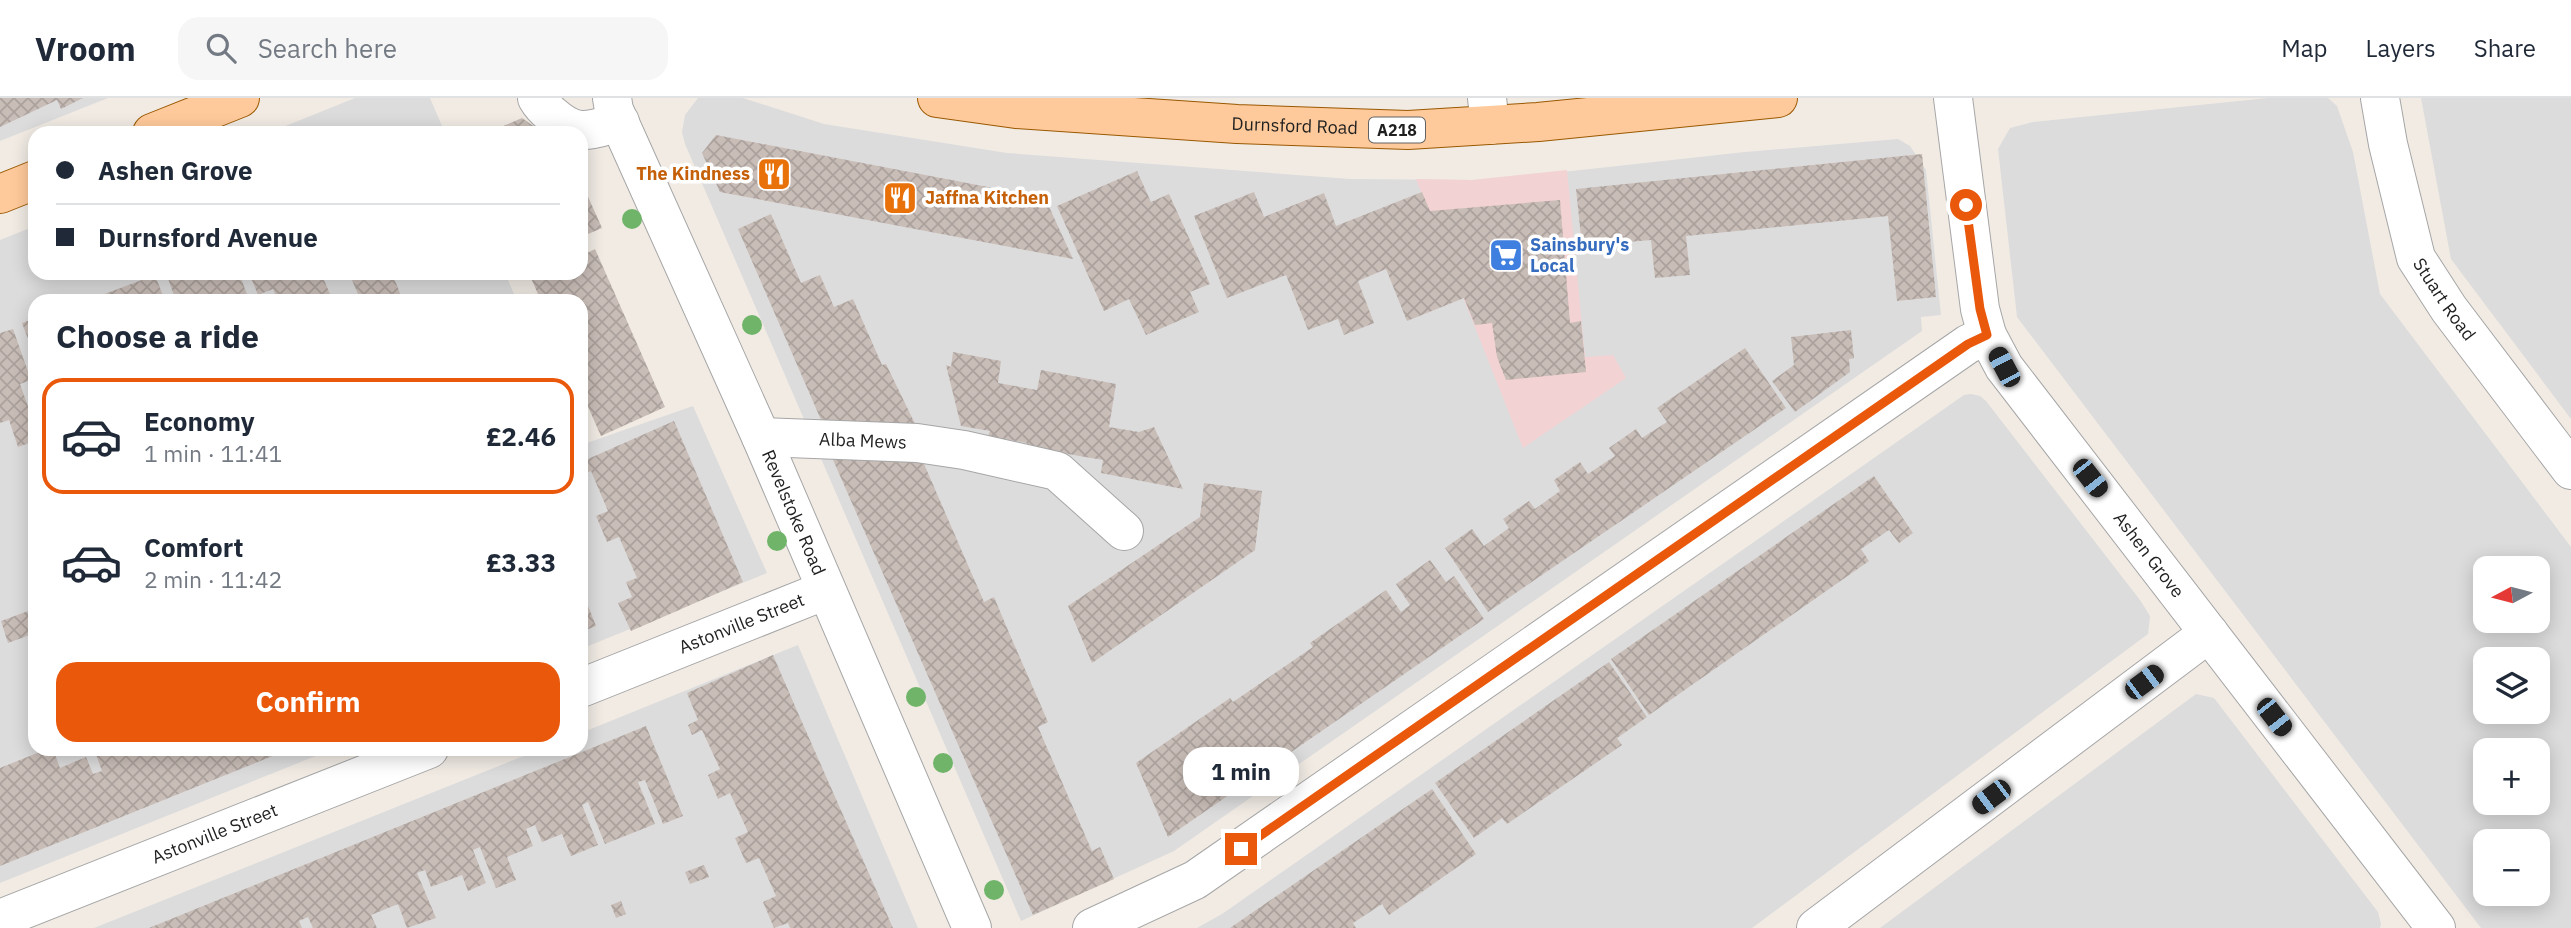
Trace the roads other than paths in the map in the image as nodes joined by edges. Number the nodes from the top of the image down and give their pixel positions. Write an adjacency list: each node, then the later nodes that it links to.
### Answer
1 (240, 98): 8 (main road)
2 (537, 98): 12 (street)
3 (937, 98): 7 (main road, Durnsford Road / A218)
4 (1778, 98): 10 (main road, Durnsford Road / A218)
5 (1953, 98): 16 (street, Ashen Grove)
6 (2380, 98): 18 (street, Stuart Road)
7 (1016, 103): 10 (main road, Durnsford Road / A218)
8 (183, 109): 11 (main road)
9 (616, 110): 13 (street); 17 (street, Revelstoke Road)
10 (1489, 111)
11 (161, 126)
12 (565, 126)
13 (588, 129)
14 (28, 183): 15 (main road)
15 (0, 194)
16 (1987, 335): 21 (street, Ashen Grove); 26 (street)
17 (761, 437): 19 (street, Alba Mews); 20 (street, Revelstoke Road)
18 (2571, 470)
19 (1125, 531)
20 (826, 590): 22 (street, Astonville Street); 25 (street, Revelstoke Road)
21 (2209, 633): 27 (street); 28 (street, Ashen Grove)
22 (588, 685)
23 (411, 756): 24 (street, Astonville Street)
24 (0, 919)
25 (972, 928)
26 (1092, 928)
27 (1816, 928)
28 (2436, 928)

